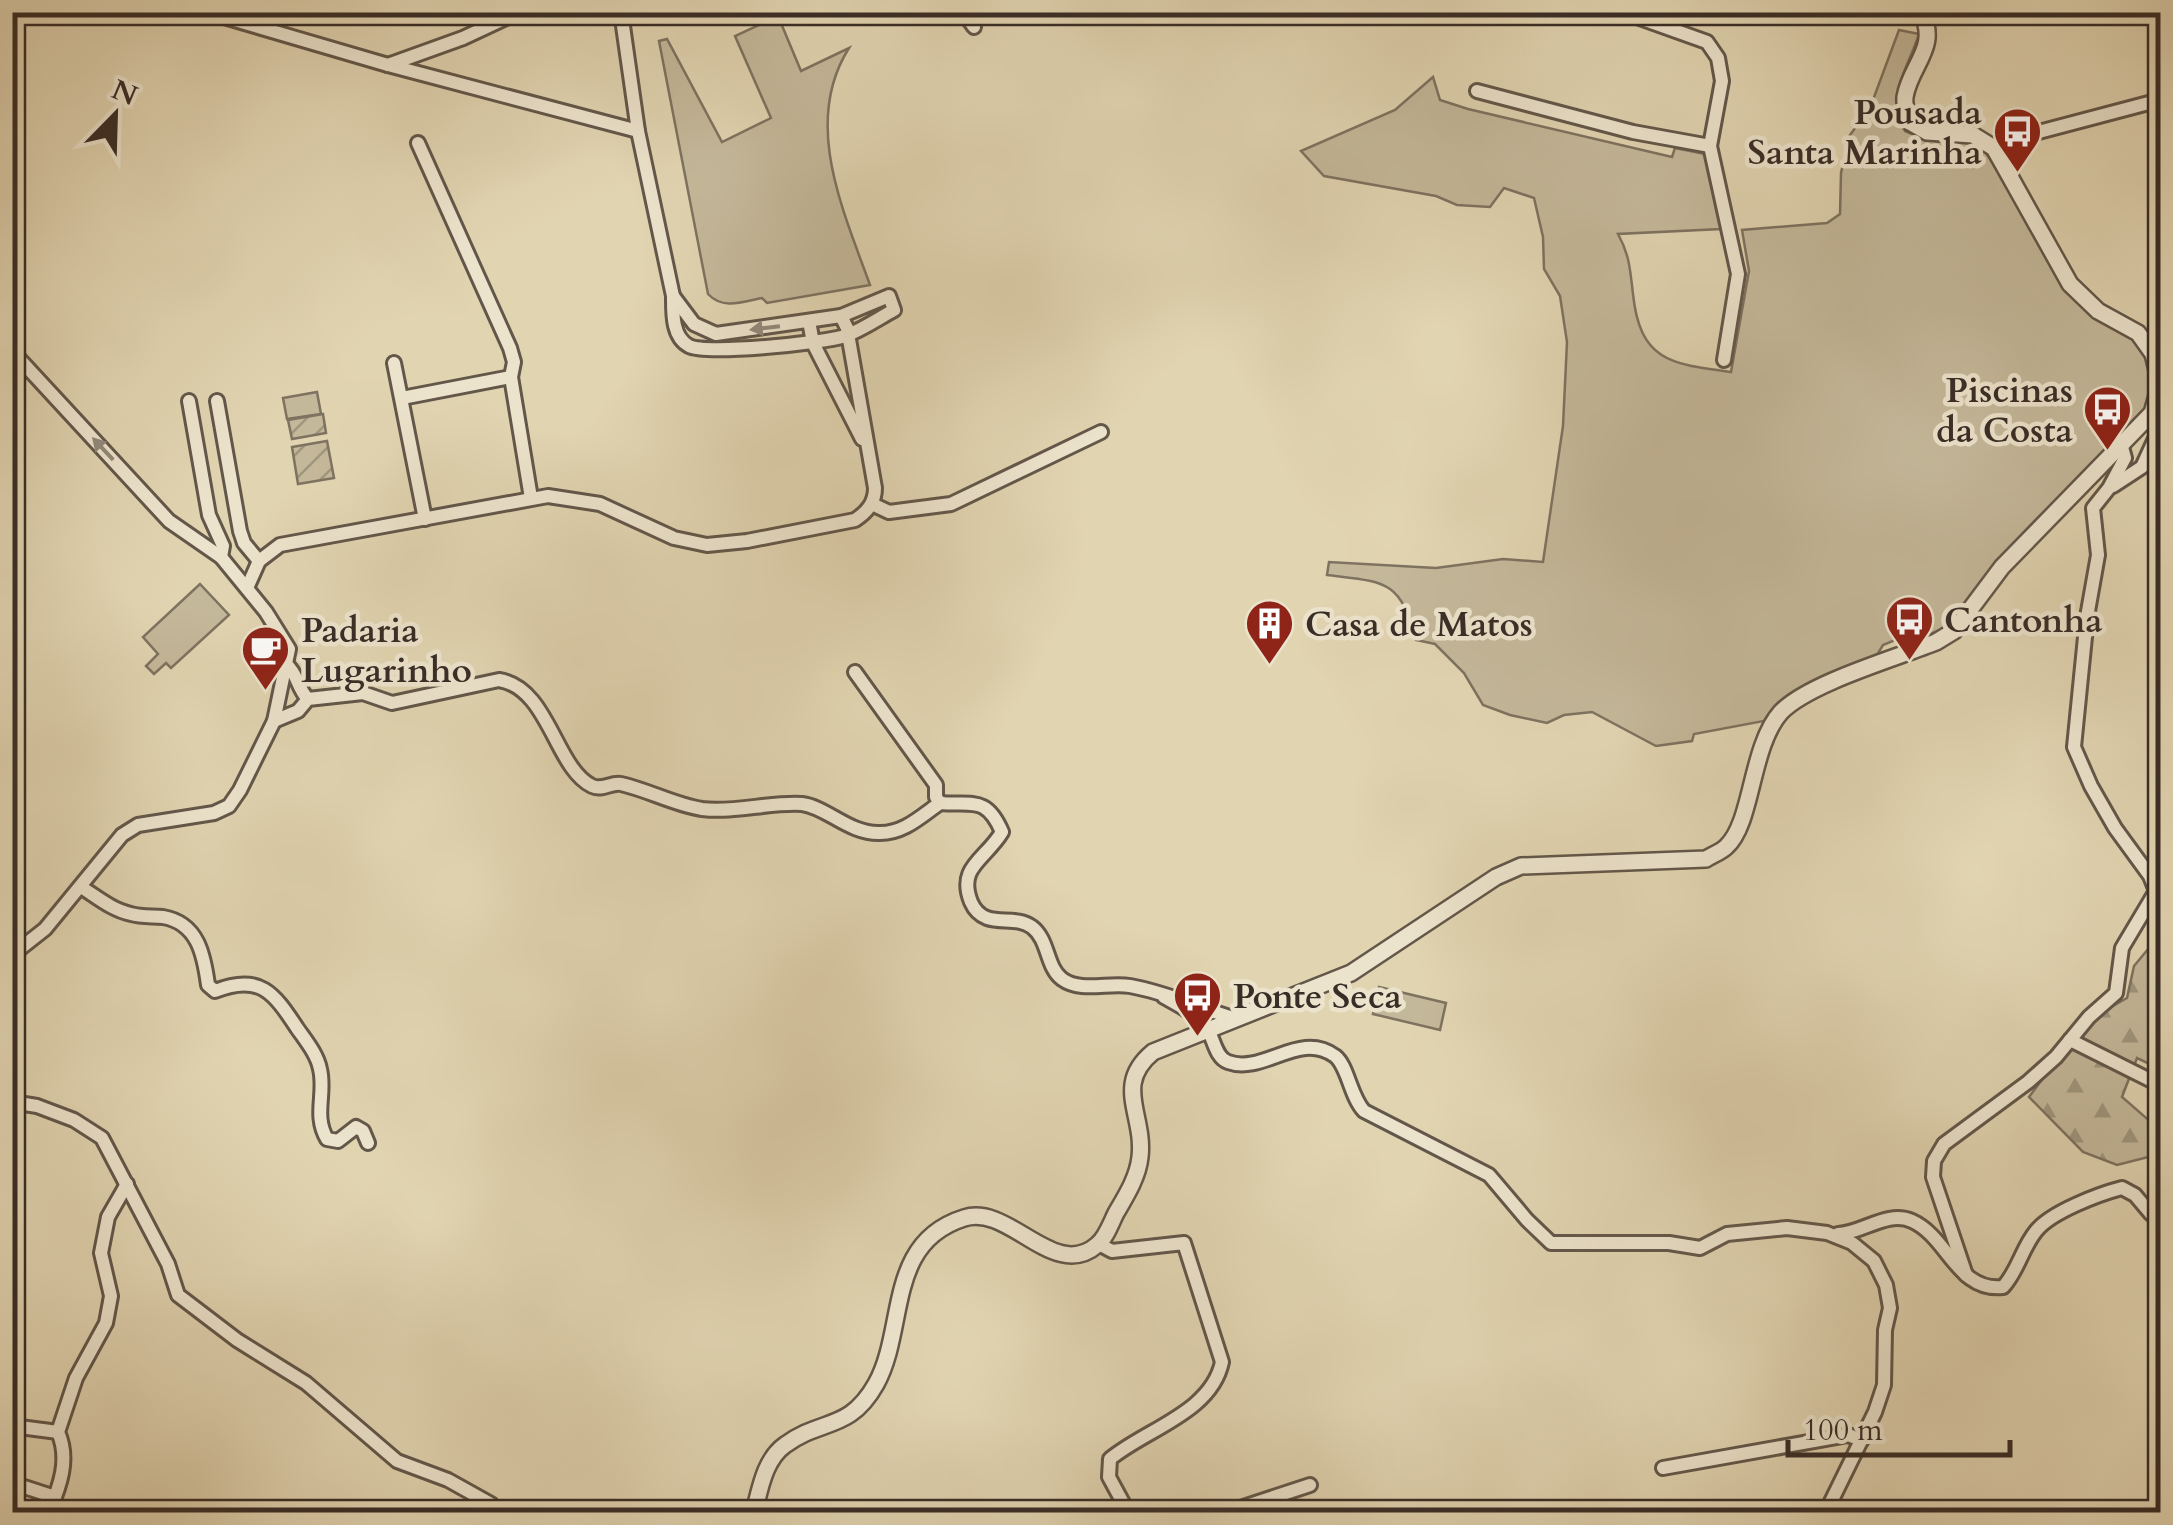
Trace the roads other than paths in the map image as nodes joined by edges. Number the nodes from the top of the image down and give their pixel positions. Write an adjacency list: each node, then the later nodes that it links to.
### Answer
1 (207, 12): 8 (street)
2 (520, 12): 8 (street)
3 (621, 12): 11 (street)
4 (963, 12): 7 (street)
5 (1622, 12): 13 (street)
6 (1921, 12): 14 (street)
7 (974, 27)
8 (388, 65): 11 (street)
9 (1477, 90): 13 (street)
10 (2160, 100): 14 (street)
11 (638, 131): 15 (street)
12 (418, 143): 23 (street)
13 (1710, 146): 21 (street)
14 (1994, 148): 24 (street)
15 (672, 296): 17 (street, one-way to 15); 19 (street)
16 (841, 316): 17 (street); 18 (street); 18 (street)
17 (809, 321): 19 (street)
18 (848, 335): 19 (street); 32 (street)
19 (813, 343): 32 (street)
20 (12, 351): 38 (street, one-way to 20)
21 (1724, 360)
22 (394, 363): 25 (street)
23 (511, 377): 25 (street); 35 (street)
24 (2160, 383): 30 (street)
25 (402, 398): 37 (street)
26 (217, 401): 31 (street)
27 (189, 402): 33 (street)
28 (2160, 428): 34 (street)
29 (1101, 432): 36 (street)
30 (2122, 448): 34 (street); 49 (street)
31 (224, 450): 33 (street); 39 (street)
32 (867, 451): 36 (street)
33 (199, 455): 38 (street)
34 (2109, 488): 51 (street)
35 (531, 498): 36 (street); 37 (street)
36 (872, 504)
37 (424, 519): 39 (street)
38 (221, 557): 40 (street)
39 (259, 561): 40 (street)
40 (247, 588): 41 (street)
41 (286, 664): 43 (street); 44 (street)
42 (855, 672): 45 (street)
43 (308, 699): 44 (street); 45 (street)
44 (274, 721): 46 (street)
45 (940, 803): 48 (street)
46 (81, 887): 47 (street); 54 (street)
47 (12, 955)
48 (1164, 997): 49 (street); 50 (street)
49 (1233, 1018): 50 (street)
50 (1207, 1029): 57 (street); 58 (street)
51 (2070, 1040): 52 (street); 59 (street)
52 (2160, 1085)
53 (12, 1102): 55 (street)
54 (368, 1143)
55 (126, 1184): 61 (street); 68 (street)
56 (2160, 1216): 59 (street)
57 (1827, 1233): 59 (street); 62 (street)
58 (1099, 1244): 69 (street); 70 (street)
59 (1966, 1275)
60 (12, 1426): 61 (street)
61 (58, 1432): 66 (street)
62 (1862, 1440): 63 (street); 72 (street)
63 (1662, 1468)
64 (12, 1483): 66 (street)
65 (1310, 1485): 71 (street)
66 (56, 1497): 67 (street)
67 (49, 1512)
68 (496, 1512)
69 (755, 1512)
70 (1128, 1512)
71 (1228, 1512)
72 (1826, 1512)

